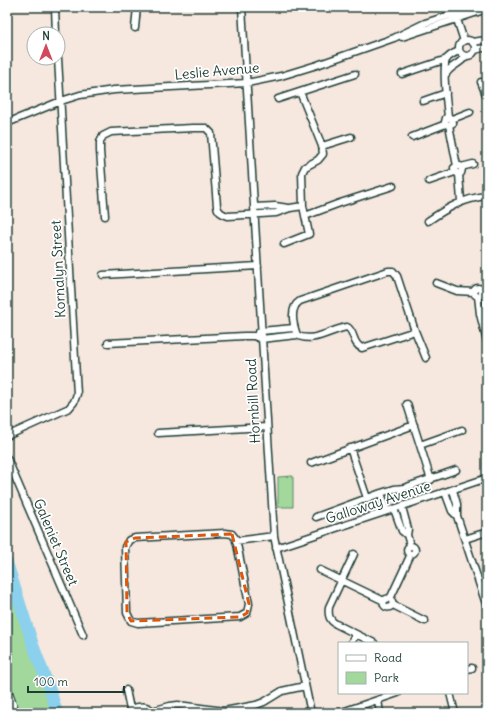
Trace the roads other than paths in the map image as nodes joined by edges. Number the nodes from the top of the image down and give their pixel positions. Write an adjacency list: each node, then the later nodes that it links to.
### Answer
1 (55, 7): 8 (street)
2 (137, 7): 9 (street)
3 (242, 7): 23 (street, Hornbill Road)
4 (475, 7): 6 (street, Leslie Avenue)
5 (487, 9): 6 (street, Leslie Avenue)
6 (467, 11): 7 (street, Leslie Avenue)
7 (455, 13): 11 (street); 23 (street, Leslie Avenue)
8 (56, 26)
9 (135, 28)
10 (487, 40): 12 (street)
11 (464, 41): 12 (street); 15 (street)
12 (472, 42): 14 (street)
13 (487, 47): 14 (street)
14 (475, 50): 16 (street)
15 (459, 51): 16 (street); 17 (street)
16 (465, 57): 21 (street)
17 (447, 59): 20 (street); 21 (street)
18 (59, 66): 28 (street, Kornalyn Street)
19 (355, 74): 24 (street)
20 (402, 74)
21 (446, 74): 25 (street)
22 (481, 82): 26 (street)
23 (247, 83): 28 (street, Leslie Avenue); 45 (street, Hornbill Road)
24 (300, 92): 27 (street); 36 (street)
25 (446, 93): 29 (street); 31 (street)
26 (487, 97)
27 (278, 99)
28 (61, 100): 32 (street, Leslie Avenue); 70 (street, Kornalyn Street)
29 (423, 101)
30 (470, 112): 31 (street)
31 (450, 118): 33 (street)
32 (7, 123)
33 (448, 125): 34 (street); 38 (street)
34 (412, 136)
35 (351, 137): 36 (street)
36 (322, 146): 44 (street)
37 (472, 164): 38 (street)
38 (459, 166): 39 (street)
39 (457, 173): 40 (street); 43 (street)
40 (429, 181)
41 (393, 186): 49 (street)
42 (487, 196): 43 (street)
43 (461, 201): 50 (street)
44 (303, 206): 46 (street); 49 (street)
45 (254, 208): 46 (street); 47 (street, Hornbill Road)
46 (290, 208): 47 (street)
47 (255, 215): 48 (street); 52 (street, Hornbill Road)
48 (105, 216)
49 (305, 216): 51 (street)
50 (428, 221)
51 (284, 244)
52 (258, 266): 53 (street); 57 (street, Hornbill Road)
53 (103, 275)
54 (436, 283): 55 (street)
55 (480, 292): 62 (street)
56 (294, 328): 57 (street); 58 (street); 59 (street)
57 (261, 331): 60 (street); 61 (street, Hornbill Road)
58 (415, 331): 59 (street); 64 (street)
59 (297, 335): 61 (street)
60 (254, 336): 61 (street); 63 (street)
61 (261, 339): 67 (street, Hornbill Road)
62 (487, 342)
63 (108, 344)
64 (426, 358)
65 (407, 404): 66 (street)
66 (414, 425): 71 (street); 72 (street)
67 (266, 427): 69 (street); 89 (street, Hornbill Road)
68 (462, 430): 71 (street)
69 (158, 433)
70 (7, 436)
71 (420, 445): 77 (street)
72 (350, 448): 74 (street); 81 (street)
73 (7, 458): 101 (street, Galeniet Street)
74 (311, 462)
75 (456, 470): 77 (street)
76 (487, 478): 78 (street, Galloway Avenue)
77 (431, 480): 80 (street)
78 (453, 490): 79 (street, Galloway Avenue); 85 (street)
79 (445, 492): 82 (street, Galloway Avenue); 85 (street)
80 (381, 493): 81 (street); 84 (street)
81 (367, 498): 86 (street)
82 (402, 507): 83 (street, Galloway Avenue); 88 (street)
83 (394, 509): 84 (street, Galloway Avenue); 88 (street)
84 (387, 511): 92 (street, Galloway Avenue)
85 (457, 516): 90 (street)
86 (316, 517)
87 (487, 532): 90 (street)
88 (408, 535): 97 (street)
89 (274, 536): 91 (street); 92 (street, Hornbill Road)
90 (465, 540): 96 (street)
91 (236, 541): 91 (street)
92 (276, 548): 104 (street, Hornbill Road)
93 (354, 554): 95 (street)
94 (320, 570): 95 (street)
95 (342, 581): 97 (street); 100 (street)
96 (484, 589): 98 (street)
97 (389, 602): 99 (street)
98 (487, 607)
99 (425, 621)
100 (356, 634): 102 (street); 103 (street)
101 (83, 635)
102 (352, 642)
103 (372, 642)
104 (305, 686): 112 (street); 114 (street, Hornbill Road)
105 (7, 687): 110 (street)
106 (126, 690): 111 (street)
107 (395, 694): 109 (street)
108 (450, 694): 117 (street)
109 (378, 700): 115 (street); 116 (street)
110 (10, 702): 113 (street)
111 (129, 711): 112 (street)
112 (152, 712)
113 (16, 713)
114 (311, 713)
115 (339, 713)
116 (380, 713)
117 (455, 713)

